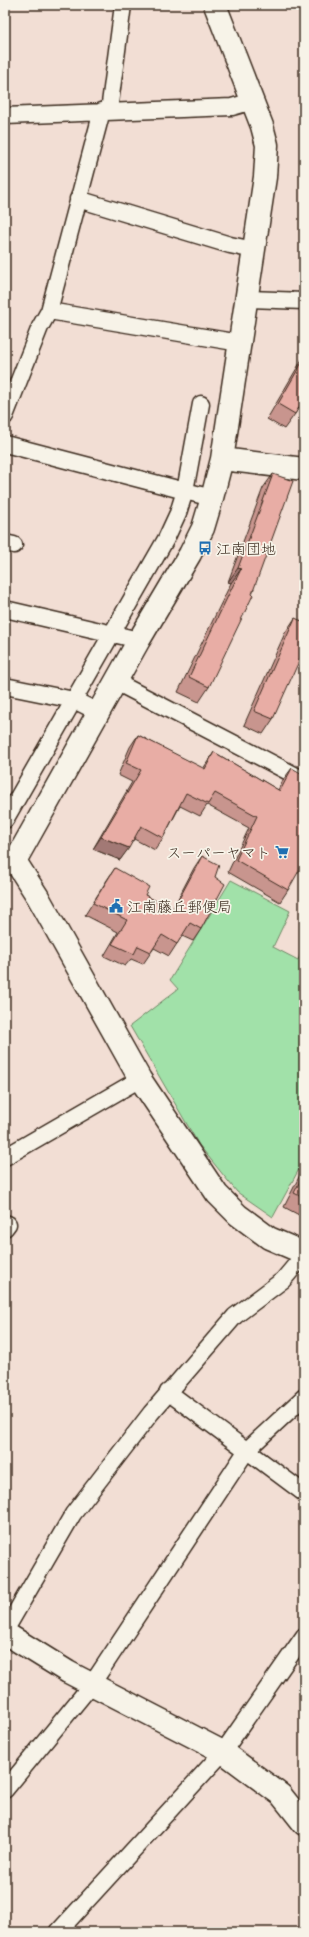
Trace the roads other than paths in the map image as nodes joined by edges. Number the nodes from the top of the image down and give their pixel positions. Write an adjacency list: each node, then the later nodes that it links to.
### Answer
1 (123, 5): 4 (street)
2 (215, 5): 3 (street)
3 (241, 105): 4 (street); 7 (street)
4 (106, 111): 5 (street); 6 (street)
5 (5, 116)
6 (78, 199): 7 (street); 10 (street)
7 (241, 247): 8 (street)
8 (247, 299): 9 (street); 11 (street)
9 (304, 301)
10 (49, 311): 11 (street); 13 (street)
11 (227, 341): 15 (street)
12 (201, 404): 17 (street)
13 (5, 416)
14 (5, 444): 17 (street)
15 (222, 459): 16 (street); 17 (street)
16 (304, 469)
17 (197, 494): 19 (street); 19 (street)
18 (5, 609): 19 (street)
19 (123, 636): 20 (street); 22 (street)
20 (116, 682): 22 (street); 23 (street)
21 (5, 686): 22 (street)
22 (84, 705): 24 (street); 25 (street)
23 (304, 780)
24 (5, 820)
25 (10, 860): 26 (street)
26 (140, 1079): 27 (street); 30 (street)
27 (5, 1157)
28 (5, 1223): 29 (street)
29 (5, 1228)
30 (304, 1254): 31 (street)
31 (168, 1392): 33 (street); 35 (street)
32 (304, 1397): 33 (street)
33 (247, 1450): 34 (street); 37 (street)
34 (304, 1493)
35 (5, 1632): 37 (street)
36 (304, 1636): 38 (street)
37 (92, 1684): 38 (street); 39 (street)
38 (223, 1752): 40 (street); 41 (street)
39 (5, 1790)
40 (304, 1824)
41 (58, 1932)

